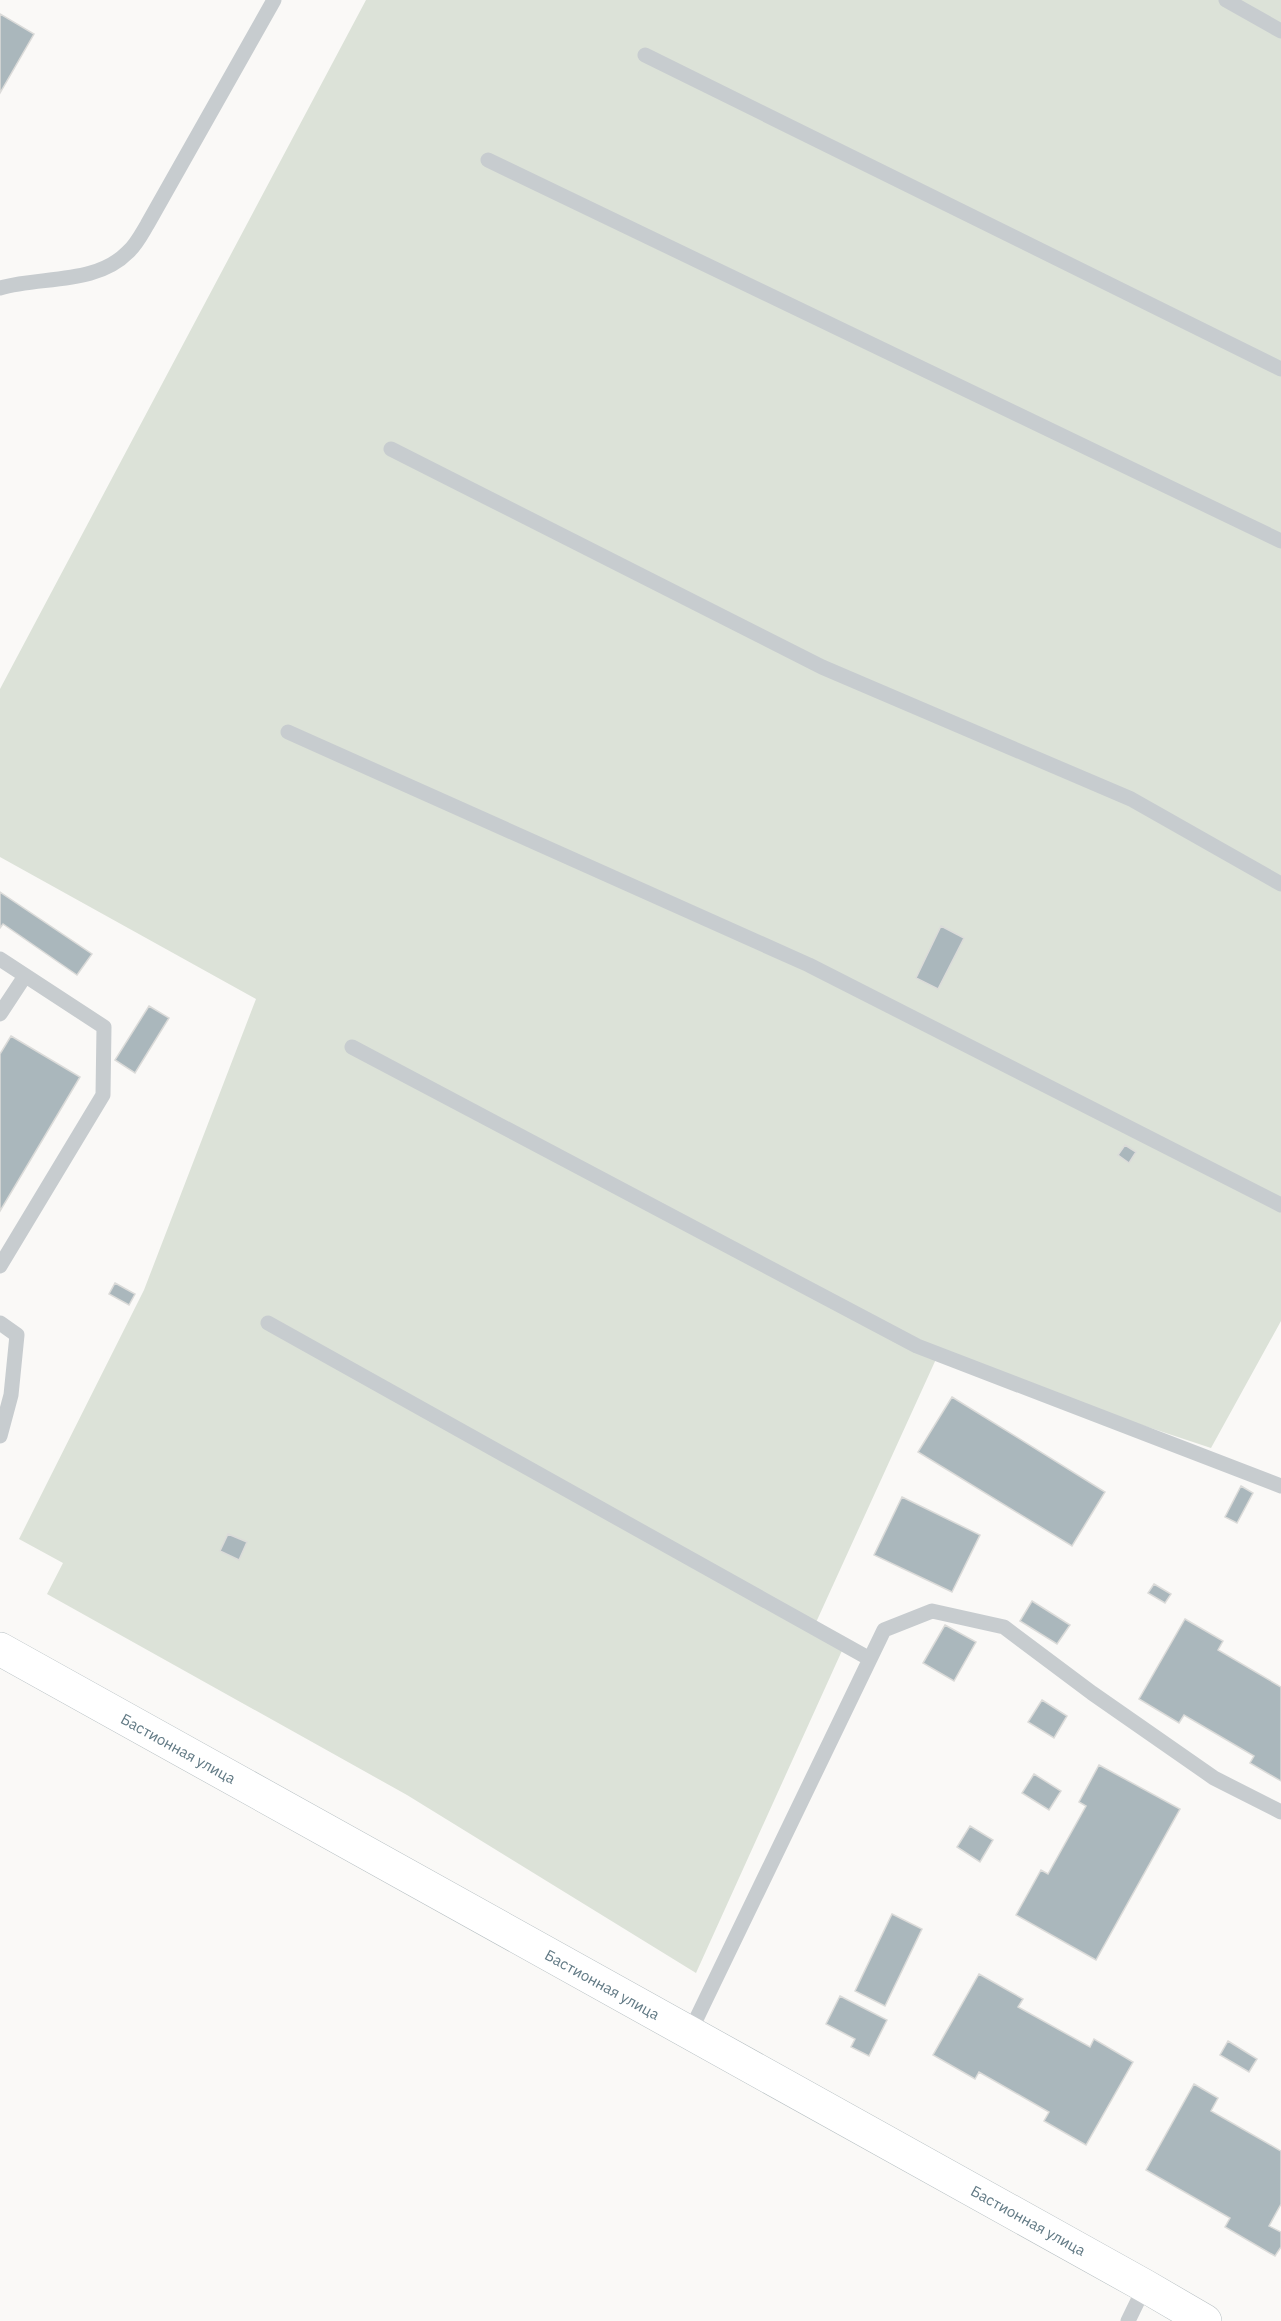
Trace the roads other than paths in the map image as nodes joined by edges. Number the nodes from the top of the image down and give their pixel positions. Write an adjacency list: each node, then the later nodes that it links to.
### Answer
1 (274, 0): 6 (lane)
2 (1226, 0): 3 (lane)
3 (1281, 31)
4 (645, 55): 7 (lane)
5 (488, 160): 9 (lane)
6 (0, 288)
7 (1281, 369)
8 (391, 449): 11 (lane)
9 (1281, 541)
10 (288, 732): 16 (lane)
11 (1281, 884)
12 (0, 959): 13 (lane)
13 (25, 976): 14 (lane); 17 (lane)
14 (0, 1014)
15 (352, 1047): 21 (lane)
16 (1281, 1205)
17 (0, 1266)
18 (0, 1323): 20 (lane)
19 (268, 1323): 23 (lane)
20 (0, 1436)
21 (1281, 1486)
22 (0, 1649): 25 (street, Бастионная улица)
23 (870, 1659): 24 (lane); 25 (lane)
24 (1281, 1812)
25 (689, 2034): 26 (street, Бастионная улица)
26 (1145, 2286): 27 (lane); 28 (street, Бастионная улица)
27 (1128, 2321)
28 (1205, 2321)

